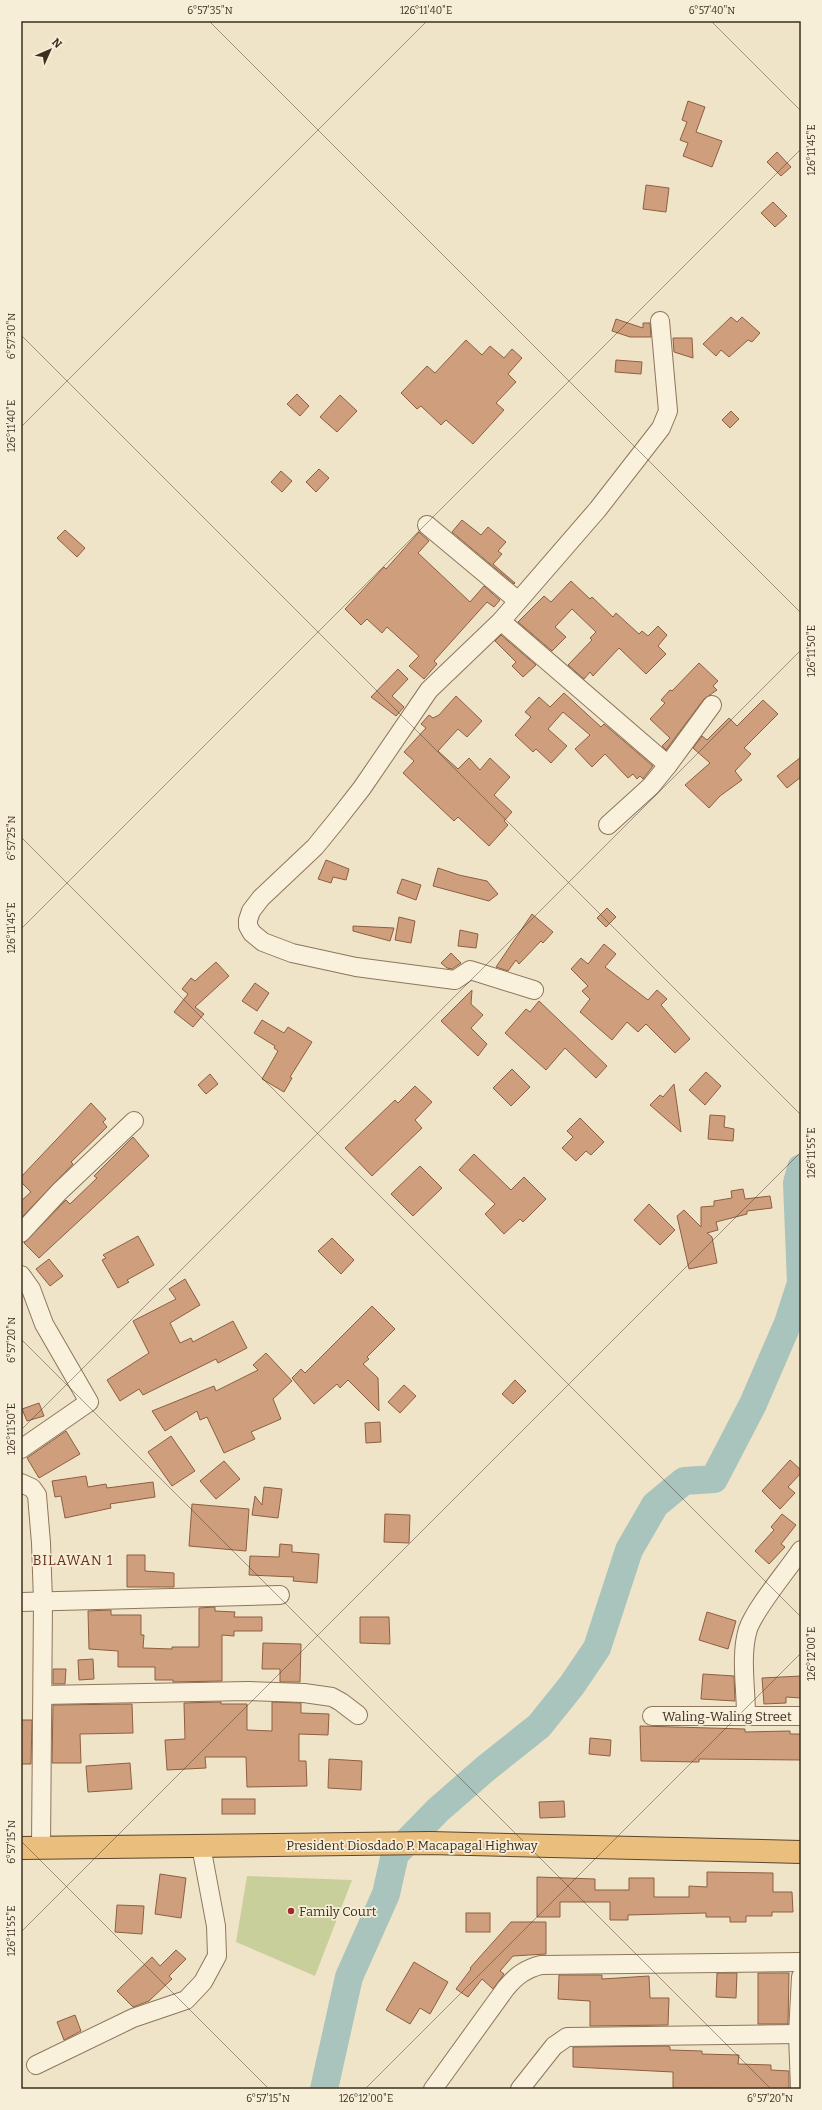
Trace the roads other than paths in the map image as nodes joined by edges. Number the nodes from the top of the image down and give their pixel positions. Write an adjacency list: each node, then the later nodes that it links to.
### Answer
1 (660, 321): 3 (street)
2 (427, 525): 3 (street)
3 (517, 600): 4 (street)
4 (501, 621): 6 (street); 8 (street)
5 (712, 705): 6 (street)
6 (668, 765): 7 (street)
7 (608, 825)
8 (534, 990)
9 (134, 1121): 10 (street)
10 (21, 1233)
11 (21, 1275): 12 (street)
12 (21, 1449)
13 (21, 1483): 16 (street)
14 (801, 1550): 20 (street)
15 (280, 1595): 16 (street)
16 (43, 1601): 17 (street); 18 (street)
17 (21, 1602)
18 (43, 1695): 19 (street); 24 (street)
19 (358, 1715)
20 (746, 1715): 21 (street, Waling-Waling Street); 22 (street, Waling-Waling Street)
21 (652, 1716)
22 (801, 1716)
23 (201, 1846): 24 (highway, President Diosdado P. Macapagal Highway); 25 (highway, President Diosdado P. Macapagal Highway); 29 (street)
24 (26, 1847)
25 (801, 1852)
26 (801, 1962): 30 (street)
27 (801, 1977): 28 (street)
28 (798, 2034): 31 (street); 32 (street)
29 (36, 2065)
30 (433, 2089)
31 (520, 2089)
32 (800, 2089)

